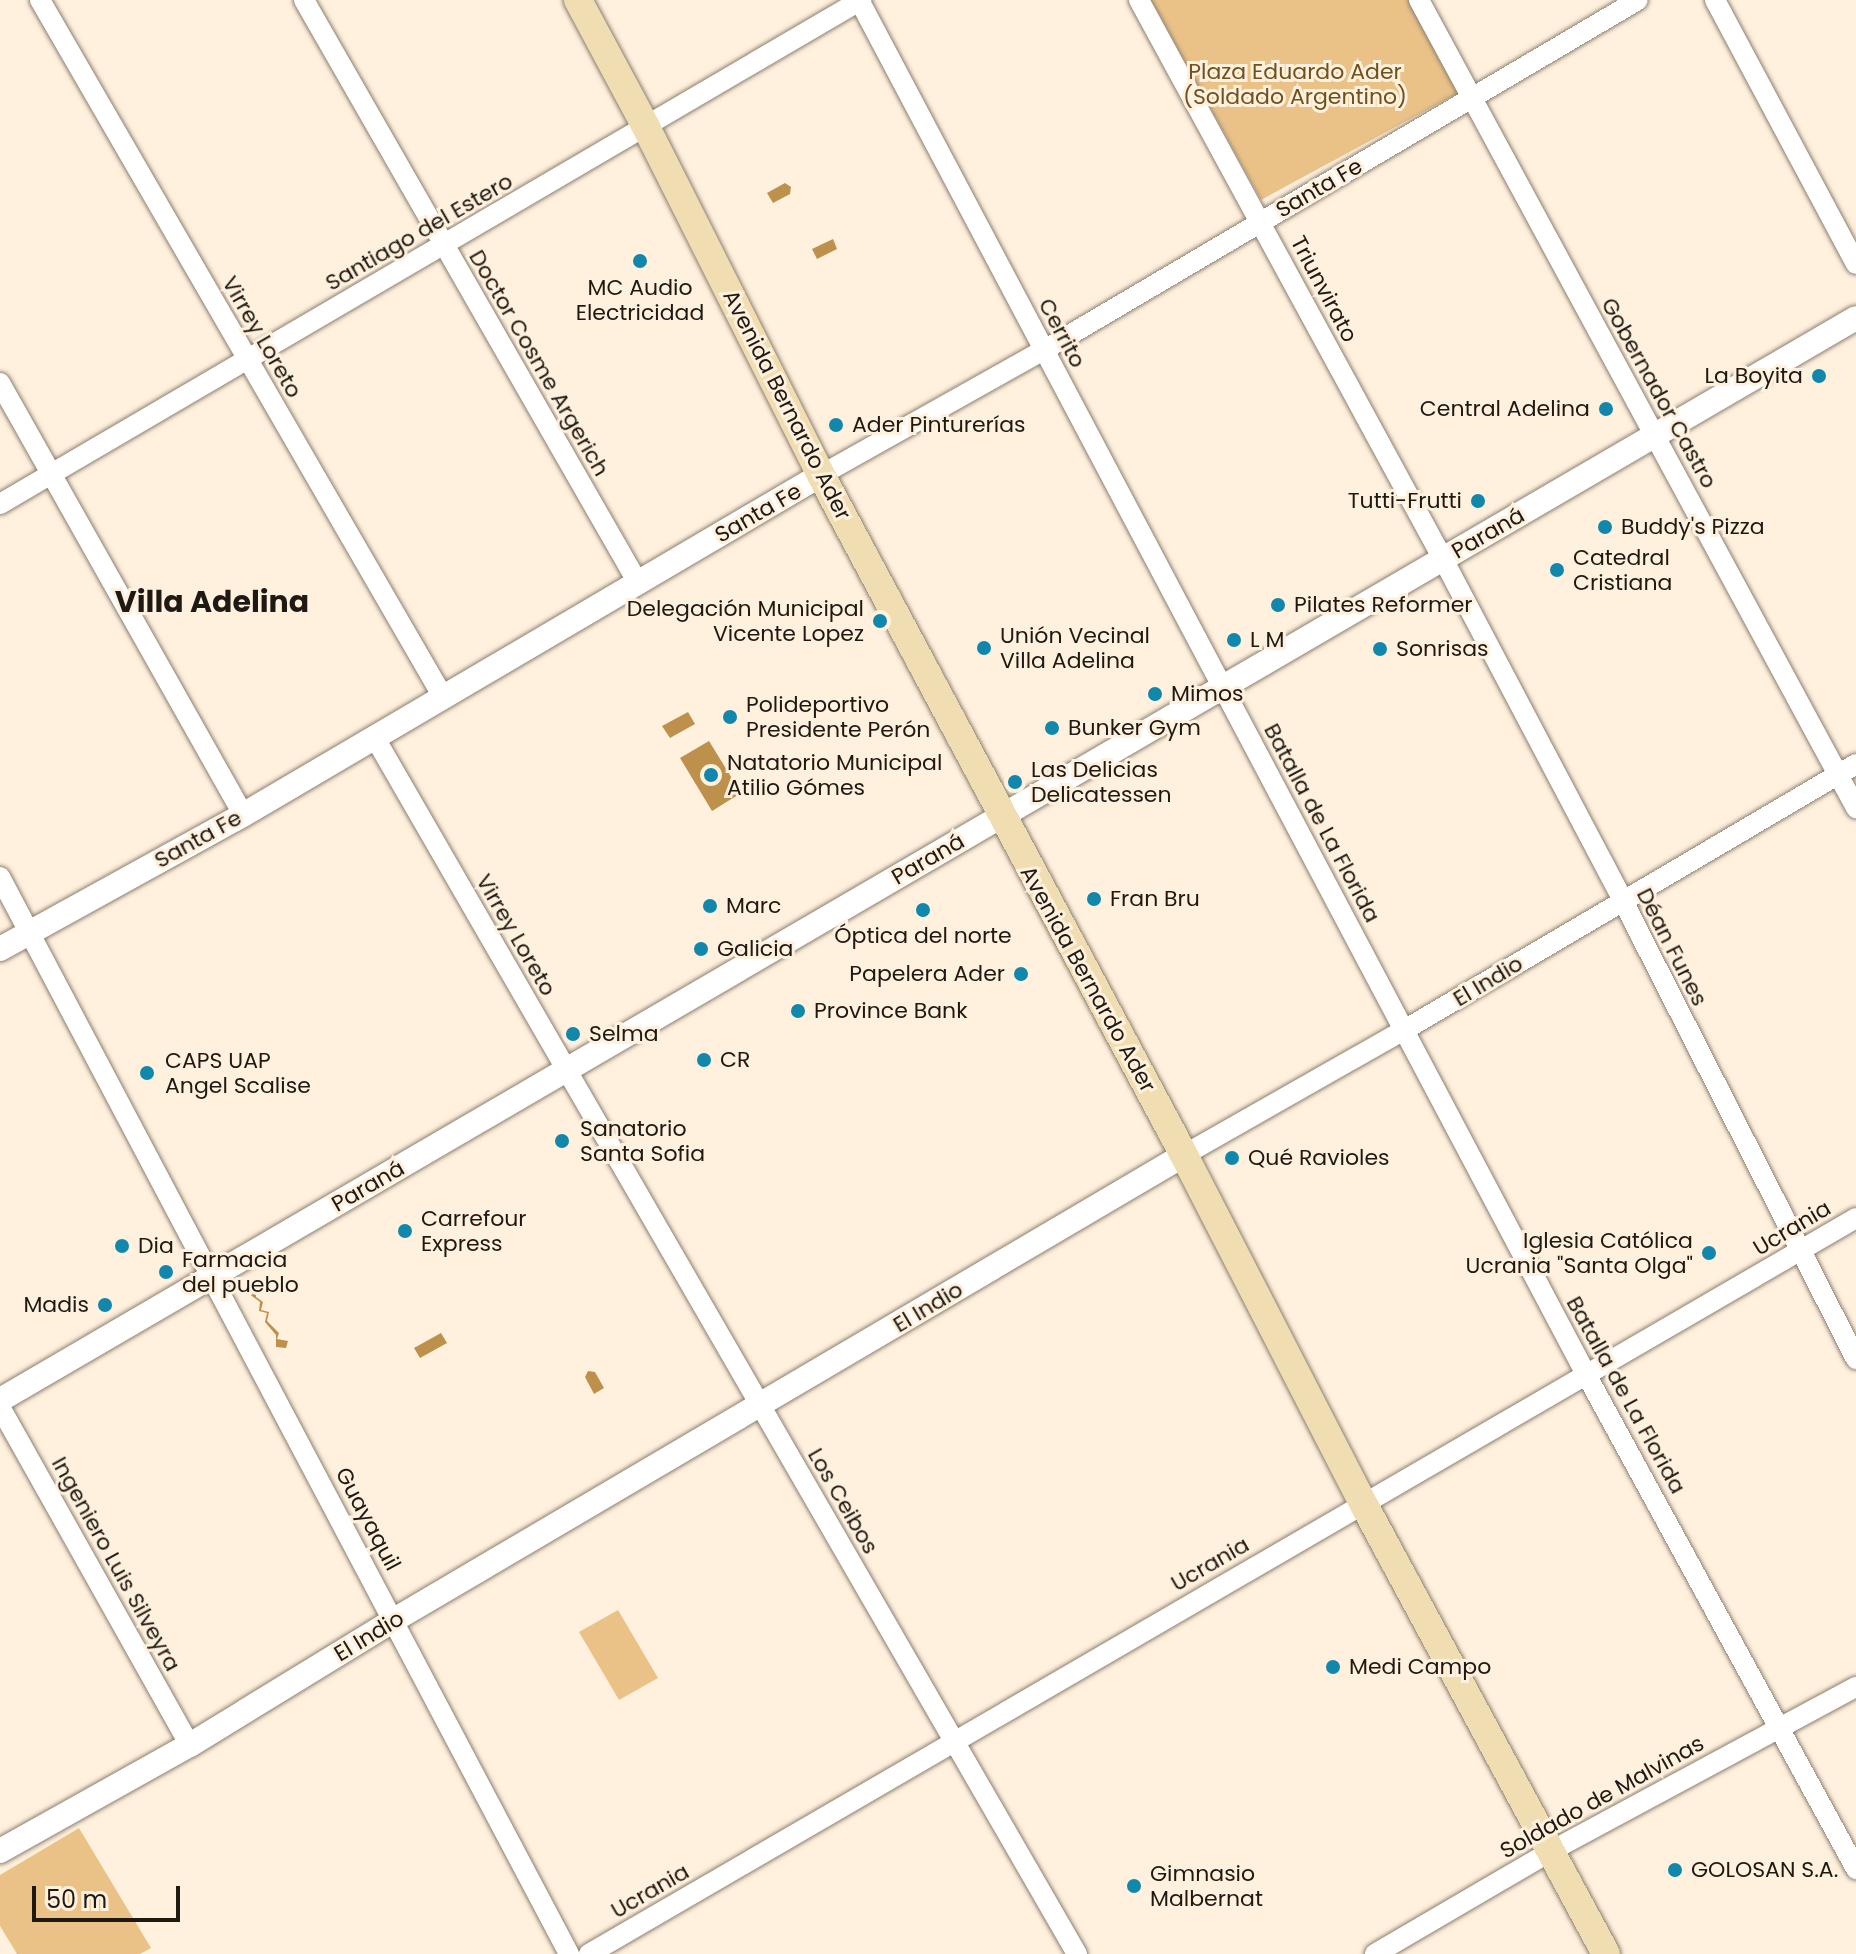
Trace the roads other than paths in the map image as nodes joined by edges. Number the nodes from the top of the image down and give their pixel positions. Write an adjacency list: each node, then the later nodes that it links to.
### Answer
1 (40, 0): 16 (street, Virrey Loreto)
2 (304, 0): 12 (street, Doctor Cosme Argerich)
3 (578, 0): 10 (main road, Avenida Bernardo Ader)
4 (860, 0): 10 (street, Santiago del Estero); 15 (street, Cerrito)
5 (1139, 0): 11 (street, Triunvirato)
6 (1419, 0): 9 (street, Gobernador Castro)
7 (1638, 0): 9 (street, Santa Fe)
8 (1715, 0): 13 (street)
9 (1470, 99): 11 (street, Santa Fe); 18 (street, Gobernador Castro)
10 (646, 127): 12 (street, Santiago del Estero); 20 (main road, Avenida Bernardo Ader)
11 (1260, 222): 15 (street, Santa Fe); 22 (street, Triunvirato)
12 (444, 246): 16 (street, Santiago del Estero); 23 (street, Doctor Cosme Argerich)
13 (1856, 264)
14 (1856, 318): 18 (street, Paraná)
15 (1044, 350): 20 (street, Santa Fe); 24 (street, Cerrito)
16 (248, 359): 19 (street, Santiago del Estero); 25 (street, Virrey Loreto)
17 (0, 383): 19 (street)
18 (1655, 435): 22 (street, Paraná); 27 (street, Gobernador Castro)
19 (53, 474): 21 (street, Santiago del Estero); 29 (street)
20 (821, 475): 23 (street, Santa Fe); 30 (main road, Avenida Bernardo Ader)
21 (0, 504)
22 (1443, 559): 24 (street, Paraná); 32 (street, Déan Funes)
23 (638, 583): 25 (street, Santa Fe)
24 (1222, 689): 30 (street, Paraná); 35 (street, Batalla de La Florida)
25 (443, 697): 26 (street, Santa Fe)
26 (375, 738): 29 (street, Santa Fe); 36 (street, Virrey Loreto)
27 (1847, 769): 28 (street, Gobernador Castro); 32 (street, El Indio)
28 (1856, 808)
29 (243, 815): 33 (street, Santa Fe)
30 (1001, 817): 36 (street, Paraná); 37 (main road, Avenida Bernardo Ader)
31 (0, 877): 33 (street, Guayaquil)
32 (1623, 901): 35 (street, El Indio); 39 (street, Déan Funes)
33 (29, 932): 34 (street, Santa Fe); 40 (street, Guayaquil)
34 (0, 949)
35 (1406, 1029): 37 (street, El Indio); 42 (street, Batalla de La Florida)
36 (567, 1072): 40 (street, Paraná); 45 (street, Los Ceibos)
37 (1184, 1155): 45 (street, El Indio); 46 (main road, Avenida Bernardo Ader)
38 (1856, 1218): 39 (street, Ucrania)
39 (1799, 1252): 41 (street, Déan Funes); 42 (street, Ucrania)
40 (211, 1278): 43 (street, Paraná); 47 (street, Guayaquil)
41 (1856, 1359)
42 (1587, 1376): 46 (street, Ucrania); 49 (street, Batalla de La Florida)
43 (0, 1400)
44 (0, 1407): 51 (street, Ingeniero Luis Silveyra)
45 (760, 1407): 47 (street, El Indio); 50 (street, Los Ceibos)
46 (1363, 1503): 50 (street, Ucrania); 53 (main road, Avenida Bernardo Ader)
47 (394, 1620): 51 (street, El Indio); 55 (street, Guayaquil)
48 (1856, 1687): 49 (street, Soldado de Malvinas)
49 (1781, 1726): 53 (street, Soldado de Malvinas); 54 (street, Batalla de La Florida)
50 (954, 1741): 56 (street, Ucrania); 57 (street, Los Ceibos)
51 (190, 1745): 52 (street, El Indio)
52 (0, 1851)
53 (1551, 1851): 58 (street, Soldado de Malvinas); 59 (main road, Avenida Bernardo Ader)
54 (1856, 1869)
55 (569, 1954)
56 (589, 1954)
57 (1077, 1954)
58 (1375, 1954)
59 (1606, 1954)

